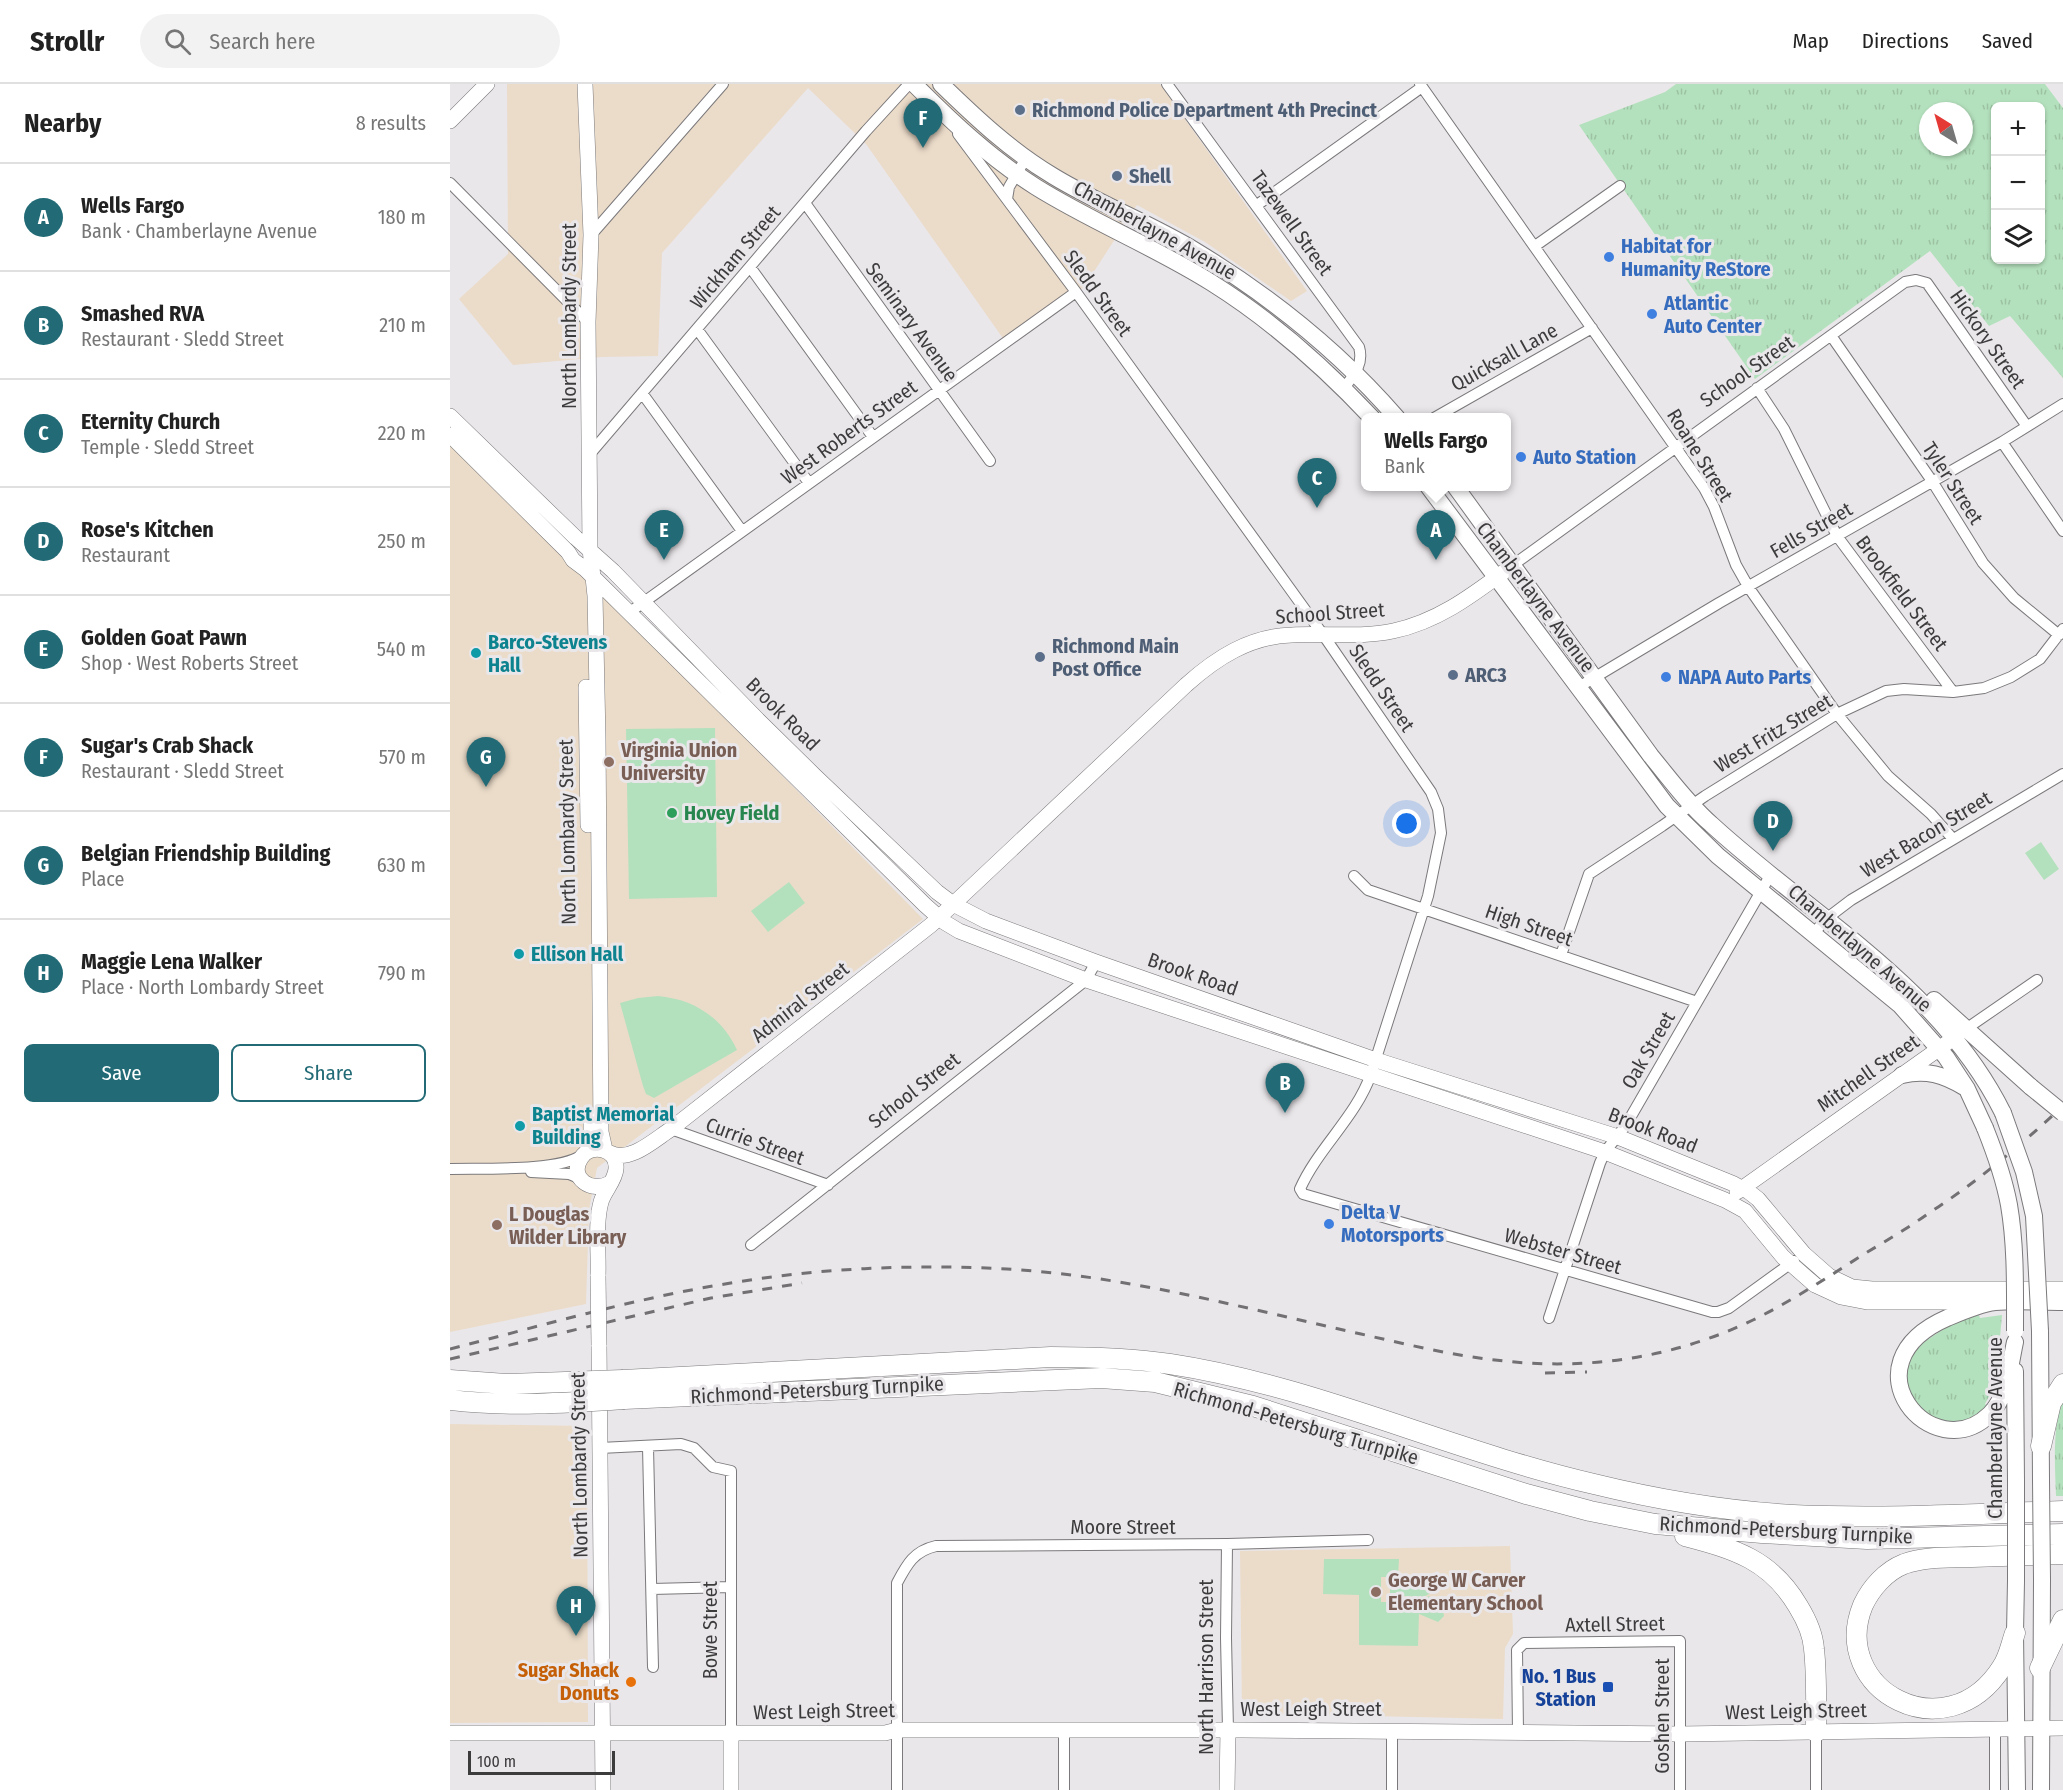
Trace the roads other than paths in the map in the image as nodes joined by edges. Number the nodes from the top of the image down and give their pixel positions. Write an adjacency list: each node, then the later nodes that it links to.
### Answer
1 (487, 84): 10 (main road)
2 (723, 84): 18 (street)
3 (909, 84): 16 (street, Wickham Street)
4 (914, 84): 9 (main road, Chamberlayne Avenue)
5 (941, 84): 11 (main road, Chamberlayne Avenue)
6 (1167, 84): 17 (street, Tazewell Street)
7 (584, 85): 18 (main road, North Lombardy Street)
8 (1421, 85): 17 (street); 19 (street, Roane Street)
9 (946, 116): 12 (main road, Chamberlayne Avenue); 15 (street, Sledd Street)
10 (450, 121)
11 (1026, 158): 12 (street); 27 (main road, Chamberlayne Avenue)
12 (1017, 174): 15 (street); 28 (main road, Chamberlayne Avenue)
13 (450, 183): 23 (street)
14 (1620, 186): 19 (street)
15 (1007, 199): 22 (street, Sledd Street)
16 (805, 203): 20 (street, Wickham Street); 30 (street, Seminary Avenue)
17 (1257, 206): 27 (street, Tazewell Street)
18 (591, 235): 23 (main road, North Lombardy Street)
19 (1535, 246): 24 (street, Roane Street)
20 (750, 267): 25 (street, Wickham Street); 39 (street)
21 (1916, 280): 26 (street, School Street); 37 (street, Hickory Street)
22 (1076, 292): 30 (street, West Roberts Street); 59 (street, Sledd Street)
23 (588, 322): 42 (main road, North Lombardy Street)
24 (1592, 328): 35 (street, Quicksall Lane); 41 (street, Roane Street)
25 (697, 329): 31 (street, Wickham Street); 45 (street)
26 (1832, 337): 29 (street, School Street); 44 (street, Tyler Street)
27 (1355, 373): 28 (street); 34 (main road, Chamberlayne Avenue)
28 (1344, 388): 33 (main road, Chamberlayne Avenue)
29 (1757, 388): 41 (street, School Street); 50 (street, Brookfield Street)
30 (938, 389): 39 (street, West Roberts Street); 43 (street, Seminary Avenue)
31 (642, 393): 42 (street, Wickham Street); 48 (street)
32 (2063, 404): 37 (street, Fells Street)
33 (1368, 413)
34 (1393, 413)
35 (1441, 413)
36 (450, 416): 38 (main road, Brook Road)
37 (2026, 425): 40 (street, Fells Street)
38 (453, 433): 51 (main road, Brook Road); 53 (main road, Brook Road)
39 (873, 437): 45 (street, West Roberts Street)
40 (2002, 442): 44 (street, Fells Street); 49 (street)
41 (1677, 448): 52 (street, School Street); 55 (street, Roane Street)
42 (589, 455): 51 (main road, North Lombardy Street)
43 (990, 461)
44 (1932, 481): 50 (street, Fells Street); 58 (street, Tyler Street)
45 (809, 483): 48 (street, West Roberts Street)
46 (1432, 491): 54 (main road, Chamberlayne Avenue)
47 (1459, 491): 52 (main road, Chamberlayne Avenue)
48 (742, 531): 56 (street, West Roberts Street)
49 (2063, 531)
50 (1837, 536): 55 (street, Fells Street); 62 (street, Brookfield Street)
51 (590, 549): 53 (main road, North Lombardy Street); 56 (main road, Brook Road)
52 (1513, 565): 54 (main road, School Street); 60 (main road, Chamberlayne Avenue)
53 (590, 573): 57 (main road, Brook Road); 89 (main road, North Lombardy Street); 91 (main road, North Lombardy Street)
54 (1495, 578): 59 (main road, School Street); 61 (main road, Chamberlayne Avenue)
55 (1749, 588): 60 (street, Fells Street); 63 (street, Roane Street)
56 (644, 602): 57 (street, West Roberts Street); 71 (main road, Brook Road)
57 (630, 612): 73 (main road, Brook Road)
58 (2061, 632): 62 (street, West Fritz Street)
59 (1324, 636): 71 (main road, School Street); 72 (street, Sledd Street)
60 (1594, 678): 61 (street, Fells Street); 65 (main road, Chamberlayne Avenue)
61 (1577, 688): 66 (main road, Chamberlayne Avenue)
62 (1953, 692): 63 (street, West Fritz Street)
63 (1836, 714): 65 (street, West Fritz Street); 67 (street, Roane Street)
64 (2063, 774): 67 (street, West Bacon Street)
65 (1691, 805): 66 (street, West Fritz Street); 68 (main road, Chamberlayne Avenue)
66 (1676, 816): 70 (main road, Chamberlayne Avenue); 76 (street, West Fritz Street)
67 (1953, 839): 74 (street, West Bacon Street)
68 (1771, 874): 70 (street, Oak Street); 74 (main road, Chamberlayne Avenue)
69 (1354, 876): 72 (street, High Street)
70 (1761, 891): 75 (main road, Chamberlayne Avenue); 80 (street, Oak Street)
71 (953, 904): 73 (main road, Admiral Street); 77 (main road, Brook Road)
72 (1424, 909): 76 (street, High Street); 83 (street, Sledd Street)
73 (939, 918): 78 (main road, Brook Road); 87 (main road, Admiral Street)
74 (1826, 919): 75 (street, West Bacon Street); 81 (main road, Chamberlayne Avenue)
75 (1814, 933): 82 (main road, Chamberlayne Avenue)
76 (1561, 955): 80 (street, High Street)
77 (1096, 962): 78 (street, School Street); 83 (main road, Brook Road)
78 (1086, 980): 83 (main road, Brook Road); 96 (street, School Street)
79 (2037, 980): 81 (street, Mitchell Street)
80 (1698, 1002): 88 (street, Oak Street)
81 (1961, 1033): 82 (main road, Mitchell Street); 86 (main road, Chamberlayne Avenue, bridge); 114 (main road, Chamberlayne Avenue, bridge)
82 (1940, 1048): 84 (main road, Mitchell Street); 85 (main road, Chamberlayne Avenue)
83 (1374, 1067): 88 (main road, Brook Road); 90 (main road, Brook Road); 98 (street, Sledd Street)
84 (1902, 1075): 85 (main road); 97 (main road, Mitchell Street)
85 (1967, 1089): 109 (main road, Chamberlayne Avenue, bridge)
86 (2063, 1113)
87 (671, 1129): 89 (main road, Admiral Street); 94 (main road, Admiral Street); 96 (street, Currie Street)
88 (1618, 1137): 90 (street, Oak Street); 97 (main road, Brook Road)
89 (607, 1152): 91 (main road); 94 (main road)
90 (1605, 1152): 99 (main road, Brook Road); 104 (street, Oak Street)
91 (585, 1154): 93 (street); 95 (main road)
92 (450, 1168): 93 (street)
93 (513, 1169): 95 (street)
94 (612, 1180): 95 (main road); 100 (main road, North Lombardy Street)
95 (583, 1181): 100 (main road, North Lombardy Street)
96 (828, 1185): 101 (street, School Street)
97 (1742, 1188): 99 (main road, Mitchell Street); 102 (main road, Brook Road)
98 (1300, 1189): 104 (street, Webster Street)
99 (1725, 1200): 103 (main road, Brook Road)
100 (599, 1211): 116 (main road, North Lombardy Street, bridge)
101 (751, 1245)
102 (1804, 1254): 103 (street, Webster Street); 105 (main road, Brook Road)
103 (1790, 1264): 104 (street, Webster Street); 106 (main road, Brook Road)
104 (1563, 1270): 108 (street, Oak Street)
105 (2063, 1289)
106 (1993, 1302): 107 (main road, Brook Road); 109 (main road)
107 (2063, 1302)
108 (1549, 1318)
109 (2015, 1336): 126 (main road, Chamberlayne Avenue, bridge)
110 (450, 1380): 112 (highway, Richmond-Petersburg Turnpike, bridge)
111 (2063, 1384): 114 (highway)
112 (623, 1389): 113 (highway, Richmond-Petersburg Turnpike, bridge); 117 (highway, Richmond-Petersburg Turnpike); 118 (highway, Richmond-Petersburg Turnpike)
113 (450, 1400)
114 (2041, 1446): 129 (main road, Chamberlayne Avenue, bridge)
115 (648, 1447): 116 (street); 123 (street, Bowe Street); 124 (street)
116 (600, 1448): 141 (main road, North Lombardy Street)
117 (2063, 1511)
118 (1655, 1524): 119 (highway, Richmond-Petersburg Turnpike); 139 (highway)
119 (2063, 1534)
120 (1368, 1540): 121 (street, Moore Street)
121 (1227, 1544): 135 (street, North Harrison Street); 136 (street, Moore Street)
122 (2063, 1554): 126 (highway)
123 (730, 1587): 124 (street); 142 (street, Bowe Street)
124 (652, 1589): 128 (street)
125 (2063, 1620): 129 (highway)
126 (2015, 1633): 131 (main road, Chamberlayne Avenue)
127 (1680, 1641): 138 (street, Axtell Street); 143 (street, Goshen Street)
128 (653, 1666)
129 (2040, 1668): 132 (main road, Chamberlayne Avenue)
130 (1995, 1728): 131 (main road, West Leigh Street); 139 (main road, West Leigh Street); 152 (street)
131 (2017, 1728): 132 (main road, West Leigh Street); 153 (main road, Chamberlayne Avenue)
132 (2040, 1728): 133 (main road, West Leigh Street); 154 (main road, Chamberlayne Avenue)
133 (2063, 1728)
134 (1064, 1730): 135 (main road, West Leigh Street); 136 (main road, West Leigh Street); 147 (street)
135 (1228, 1730): 137 (main road, West Leigh Street); 148 (main road, North Harrison Street)
136 (897, 1731): 142 (main road, West Leigh Street); 146 (street)
137 (1392, 1731): 138 (main road, West Leigh Street); 149 (street)
138 (1518, 1732): 143 (main road, West Leigh Street)
139 (1816, 1732): 143 (main road, West Leigh Street); 151 (street)
140 (450, 1733): 141 (main road, West Leigh Street)
141 (603, 1733): 142 (main road, West Leigh Street); 144 (main road, North Lombardy Street)
142 (730, 1733): 145 (main road, Bowe Street)
143 (1680, 1734): 150 (street, Goshen Street)
144 (603, 1790)
145 (731, 1790)
146 (897, 1790)
147 (1064, 1790)
148 (1227, 1790)
149 (1392, 1790)
150 (1680, 1790)
151 (1816, 1790)
152 (1995, 1790)
153 (2017, 1790)
154 (2041, 1790)

